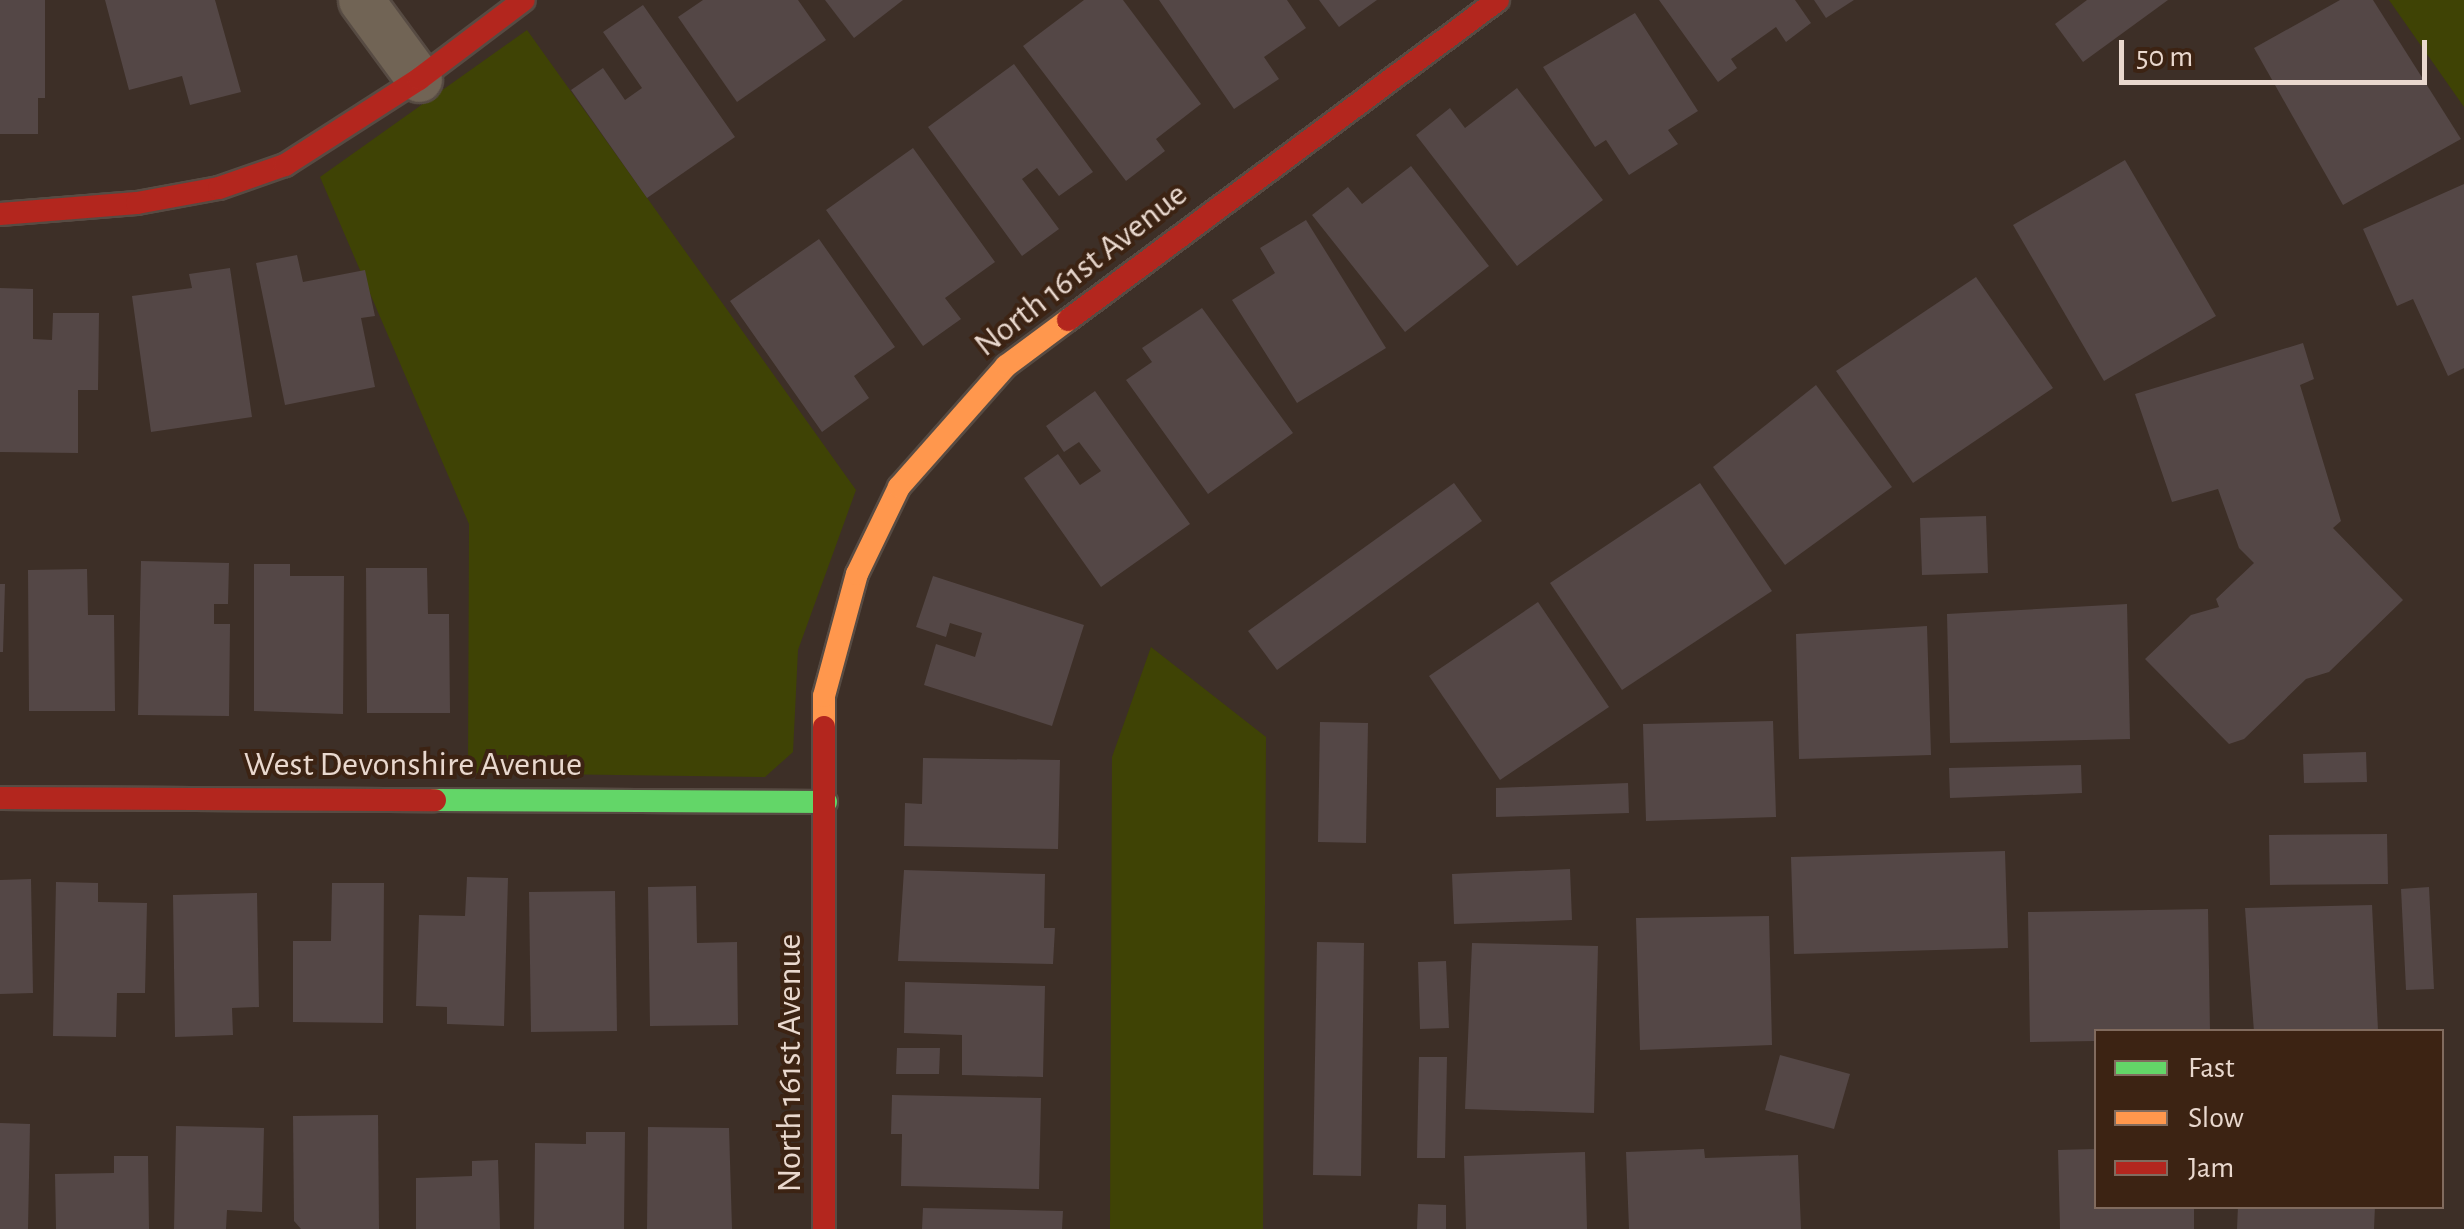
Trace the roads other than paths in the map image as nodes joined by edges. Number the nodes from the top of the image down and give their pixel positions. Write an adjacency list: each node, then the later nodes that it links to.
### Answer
1 (361, 0): 4 (street)
2 (524, 0): 4 (street)
3 (1498, 0): 7 (street, North 161st Avenue)
4 (419, 79): 5 (street)
5 (0, 214)
6 (0, 798): 7 (street, West Devonshire Avenue)
7 (826, 802): 8 (street, North 161st Avenue)
8 (824, 1229)

